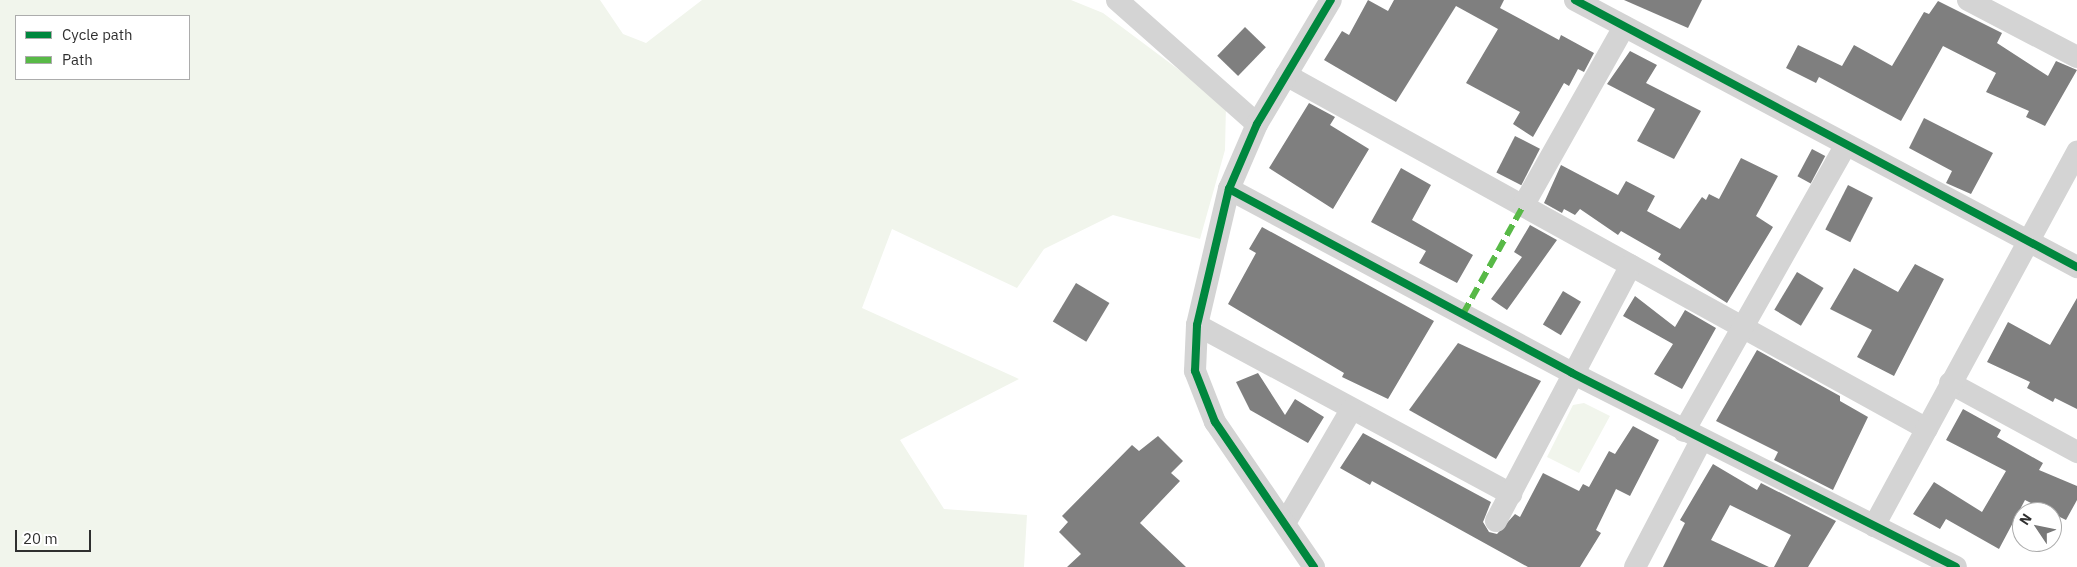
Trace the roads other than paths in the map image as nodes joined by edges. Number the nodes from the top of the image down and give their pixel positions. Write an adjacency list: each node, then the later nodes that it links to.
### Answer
1 (1116, 0): 8 (street)
2 (1330, 0): 7 (street)
3 (1575, 0): 5 (street)
4 (1968, 0): 6 (street)
5 (1624, 27): 9 (street); 12 (street)
6 (2077, 57)
7 (1286, 75): 8 (street); 12 (street)
8 (1257, 124): 11 (street)
9 (1845, 147): 13 (street); 17 (street)
10 (2077, 152): 13 (street)
11 (1229, 189): 16 (street); 18 (street)
12 (1523, 206): 14 (street)
13 (2026, 242): 15 (street); 19 (street)
14 (1631, 265): 17 (street); 18 (street)
15 (2077, 267)
16 (1197, 325): 20 (street); 26 (street)
17 (1743, 326): 21 (street); 22 (street)
18 (1572, 373): 22 (street); 24 (street)
19 (1950, 384): 21 (street); 23 (street)
20 (1351, 410): 24 (street); 26 (street)
21 (1927, 429): 27 (street)
22 (1693, 436): 27 (street); 29 (street)
23 (2077, 452)
24 (1511, 494): 25 (street)
25 (1496, 520)
26 (1285, 523): 28 (street)
27 (1874, 526): 30 (street)
28 (1314, 567)
29 (1635, 567)
30 (1956, 567)

